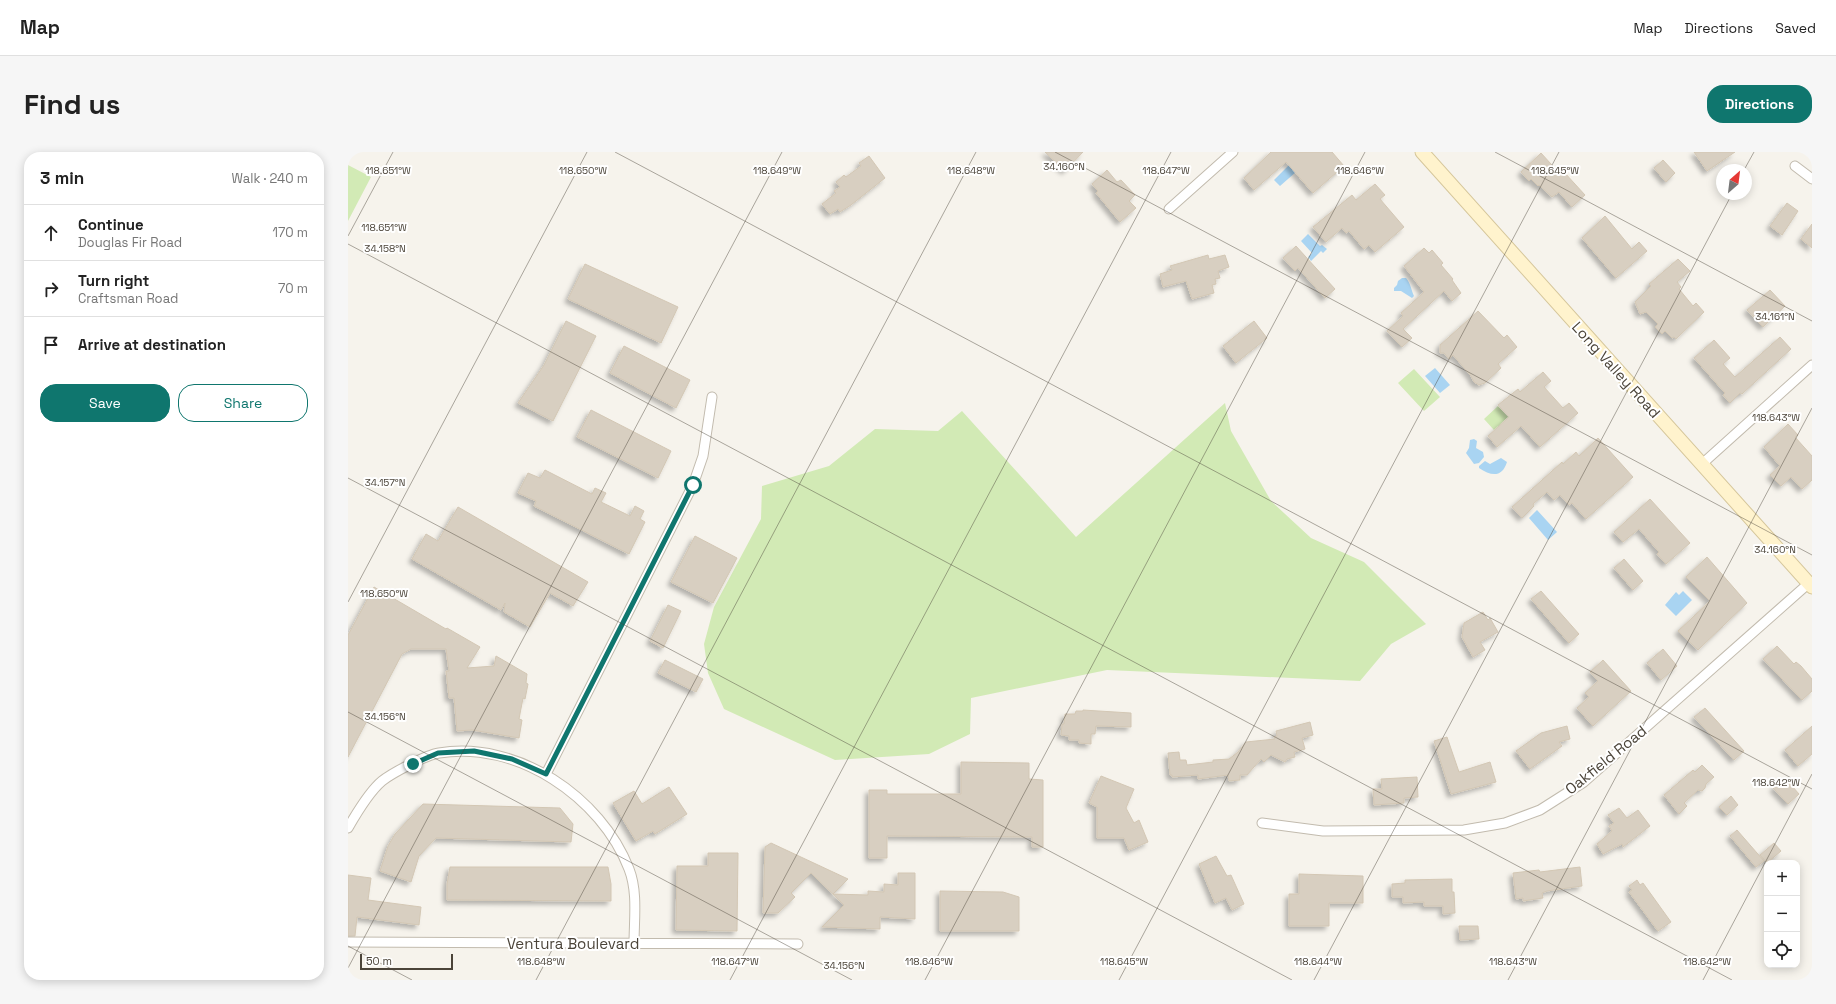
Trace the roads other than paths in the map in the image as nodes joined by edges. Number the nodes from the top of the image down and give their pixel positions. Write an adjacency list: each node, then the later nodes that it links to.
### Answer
1 (1234, 152): 5 (street)
2 (1422, 152): 8 (street, Long Valley Road)
3 (1795, 166): 4 (street)
4 (1812, 179)
5 (1169, 209)
6 (1812, 365): 8 (street)
7 (712, 397): 10 (street)
8 (1702, 464): 9 (street, Long Valley Road)
9 (1810, 585): 11 (street, Oakfield Road)
10 (546, 774): 12 (street); 14 (street)
11 (1262, 823)
12 (348, 828)
13 (348, 942): 14 (street, Ventura Boulevard)
14 (634, 944): 15 (street, Ventura Boulevard)
15 (798, 944)

